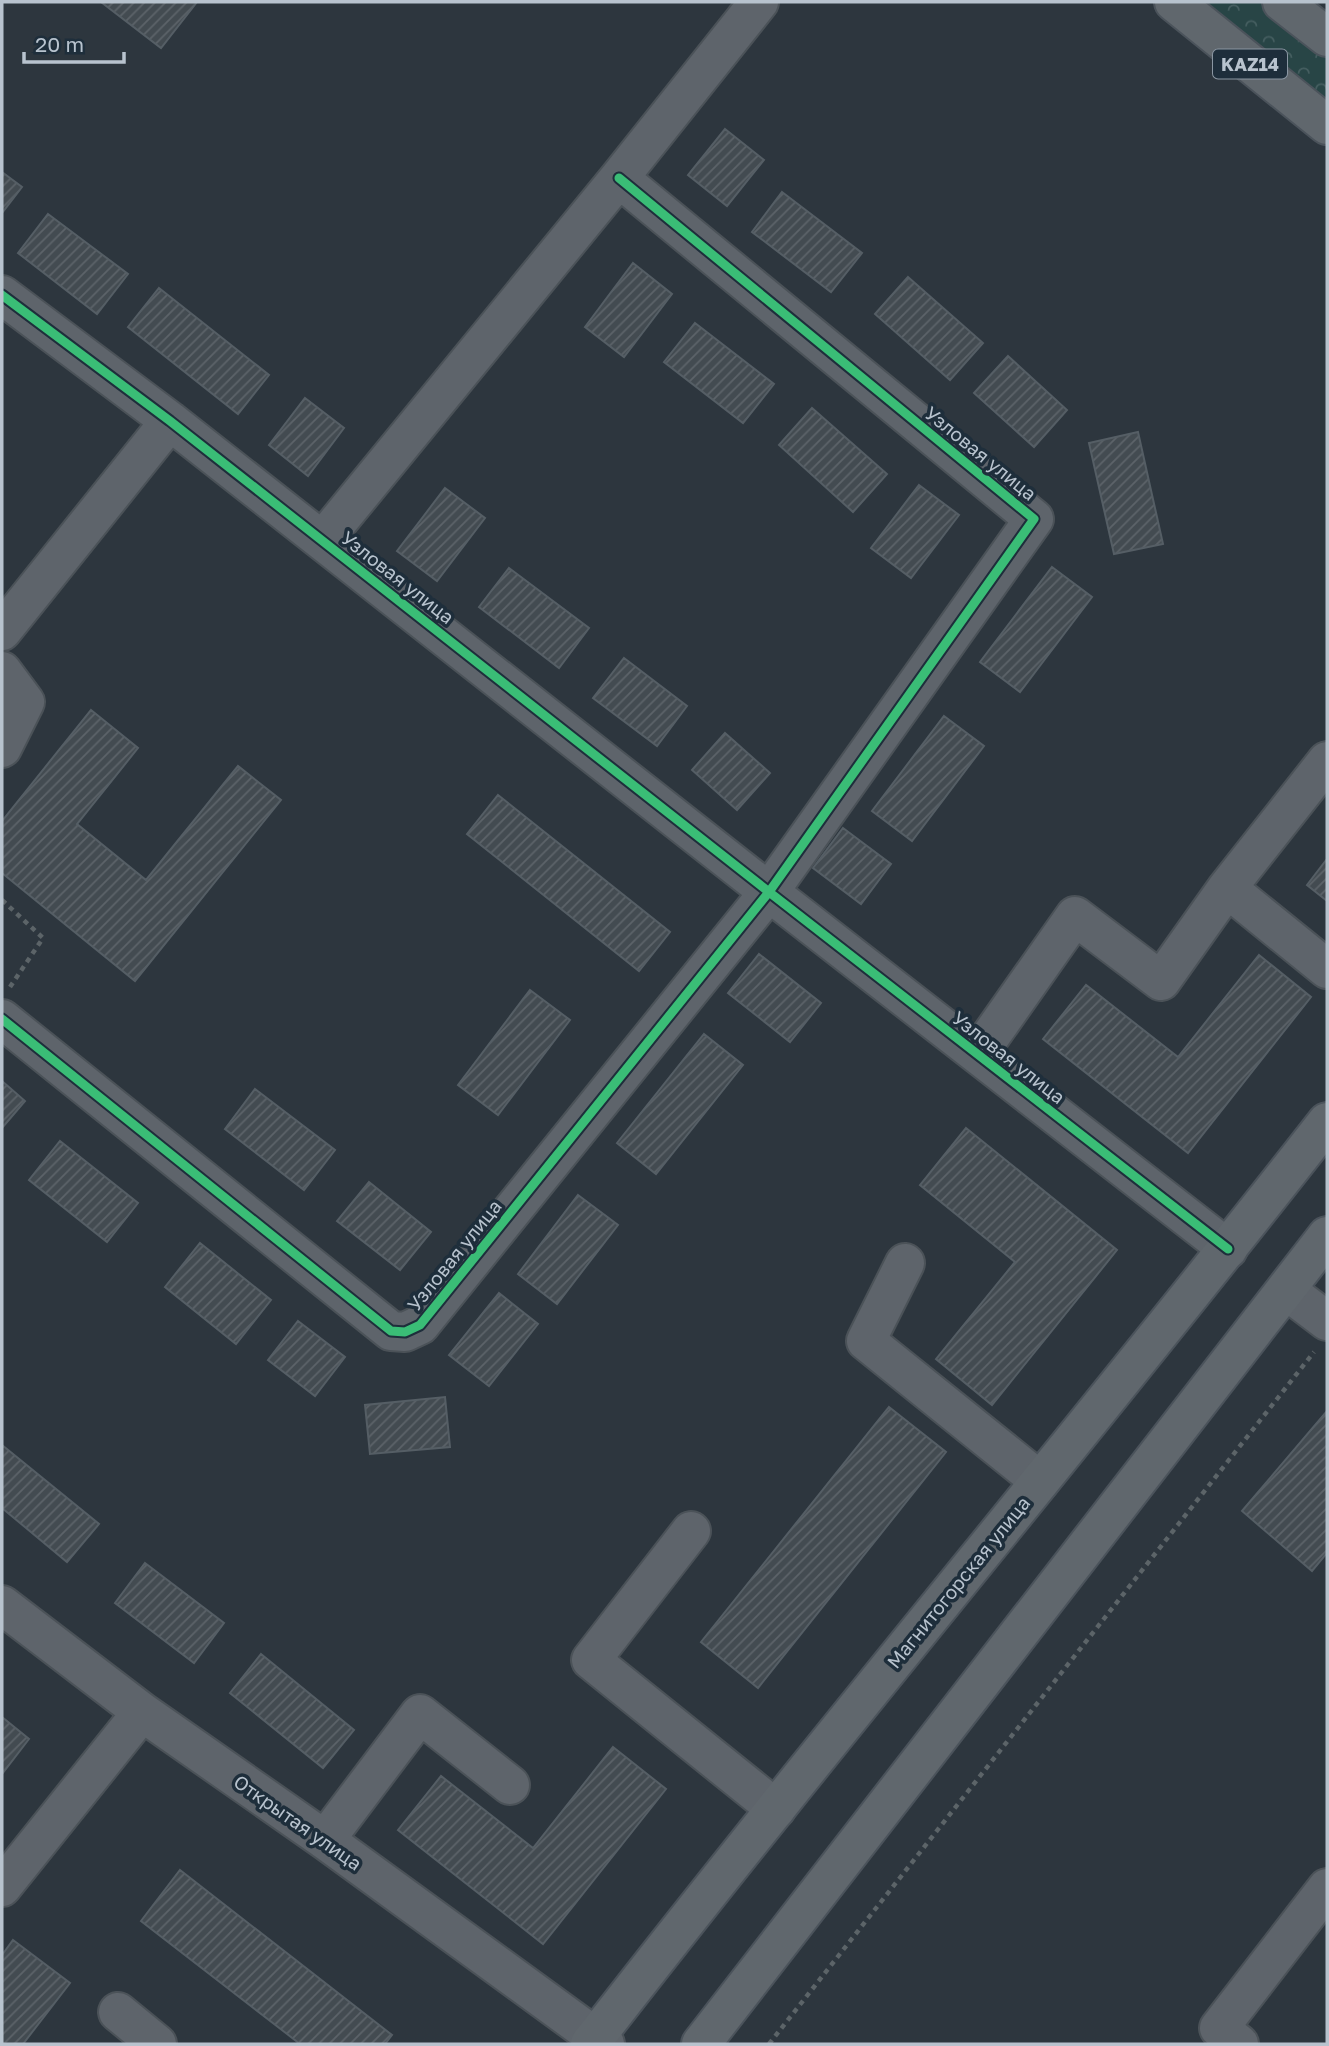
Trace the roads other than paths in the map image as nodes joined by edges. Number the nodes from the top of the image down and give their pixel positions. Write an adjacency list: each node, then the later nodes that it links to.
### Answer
1 (759, 2): 6 (street, Узловая улица)
2 (1174, 2): 5 (main road, KAZ14)
3 (1282, 2): 4 (main road)
4 (1327, 37)
5 (1327, 125)
6 (618, 178): 9 (street, Узловая улица); 15 (street, Узловая улица)
7 (2, 295): 8 (street, Узловая улица)
8 (170, 421): 9 (street, Узловая улица); 10 (street)
9 (323, 540): 15 (street, Узловая улица)
10 (2, 631)
11 (2, 671): 12 (street)
12 (2, 748)
13 (1327, 761): 14 (street)
14 (1227, 888): 16 (street); 18 (street)
15 (769, 892): 17 (street, Узловая улица); 18 (street, Узловая улица)
16 (1327, 969)
17 (5, 1004)
18 (978, 1054): 21 (street, Узловая улица)
19 (1327, 1122): 21 (main road, Магнитогорская улица)
20 (1327, 1236): 23 (main road)
21 (1228, 1250): 25 (main road, Магнитогорская улица)
22 (905, 1263): 25 (street)
23 (1286, 1290): 24 (street); 37 (main road)
24 (1323, 1333)
25 (1041, 1481): 30 (main road, Магнитогорская улица)
26 (691, 1531): 30 (street)
27 (2, 1605): 28 (street, Открытая улица)
28 (142, 1712): 31 (street, Открытая улица); 32 (street)
29 (510, 1785): 31 (street)
30 (776, 1809): 35 (main road, Магнитогорская улица)
31 (325, 1840): 35 (street, Открытая улица)
32 (2, 1887)
33 (1327, 1888): 38 (street)
34 (118, 2012): 36 (street)
35 (597, 2042)
36 (157, 2044)
37 (701, 2044)
38 (1239, 2044)

